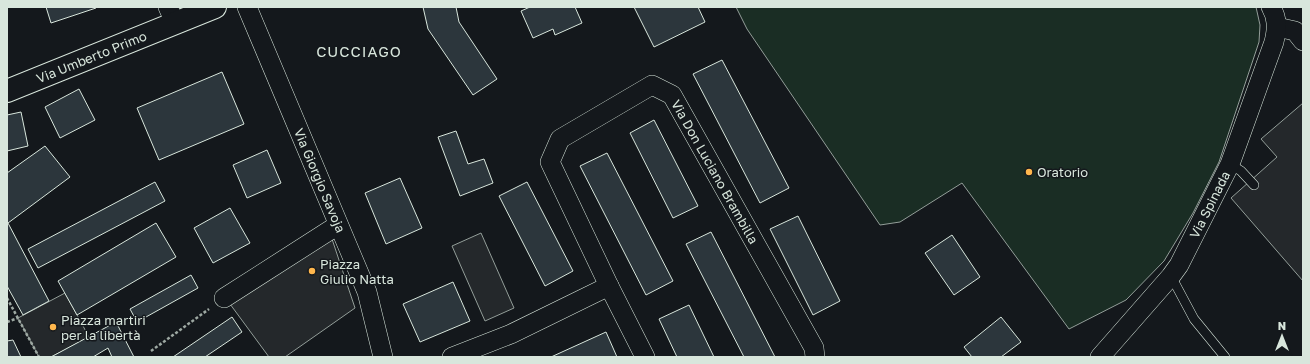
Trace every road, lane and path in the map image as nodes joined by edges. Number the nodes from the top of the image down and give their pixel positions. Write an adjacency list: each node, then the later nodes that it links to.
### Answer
1 (215, 7): 4 (main road, Via Umberto Primo)
2 (247, 7): 10 (street, Via Giorgio Savoja)
3 (1270, 7): 5 (street)
4 (171, 15): 7 (main road, Via Umberto Primo)
5 (1277, 27): 6 (street); 8 (street, Via Spinada)
6 (1303, 41)
7 (7, 91)
8 (1230, 164): 9 (lane); 11 (street, Via Spinada)
9 (1254, 185)
10 (338, 225): 14 (street); 19 (street, Via Giorgio Savoja)
11 (1171, 276): 23 (street, Via Spinada); 24 (lane)
12 (609, 286): 20 (street); 21 (street, Via Don Luciano Brambilla); 22 (street, Via Don Luciano Brambilla)
13 (7, 298): 15 (path)
14 (224, 298): 17 (path)
15 (18, 318): 16 (path); 18 (path)
16 (7, 322)
17 (151, 351)
18 (39, 357)
19 (383, 357)
20 (452, 357)
21 (645, 357)
22 (815, 357)
23 (1100, 357)
24 (1225, 357)

